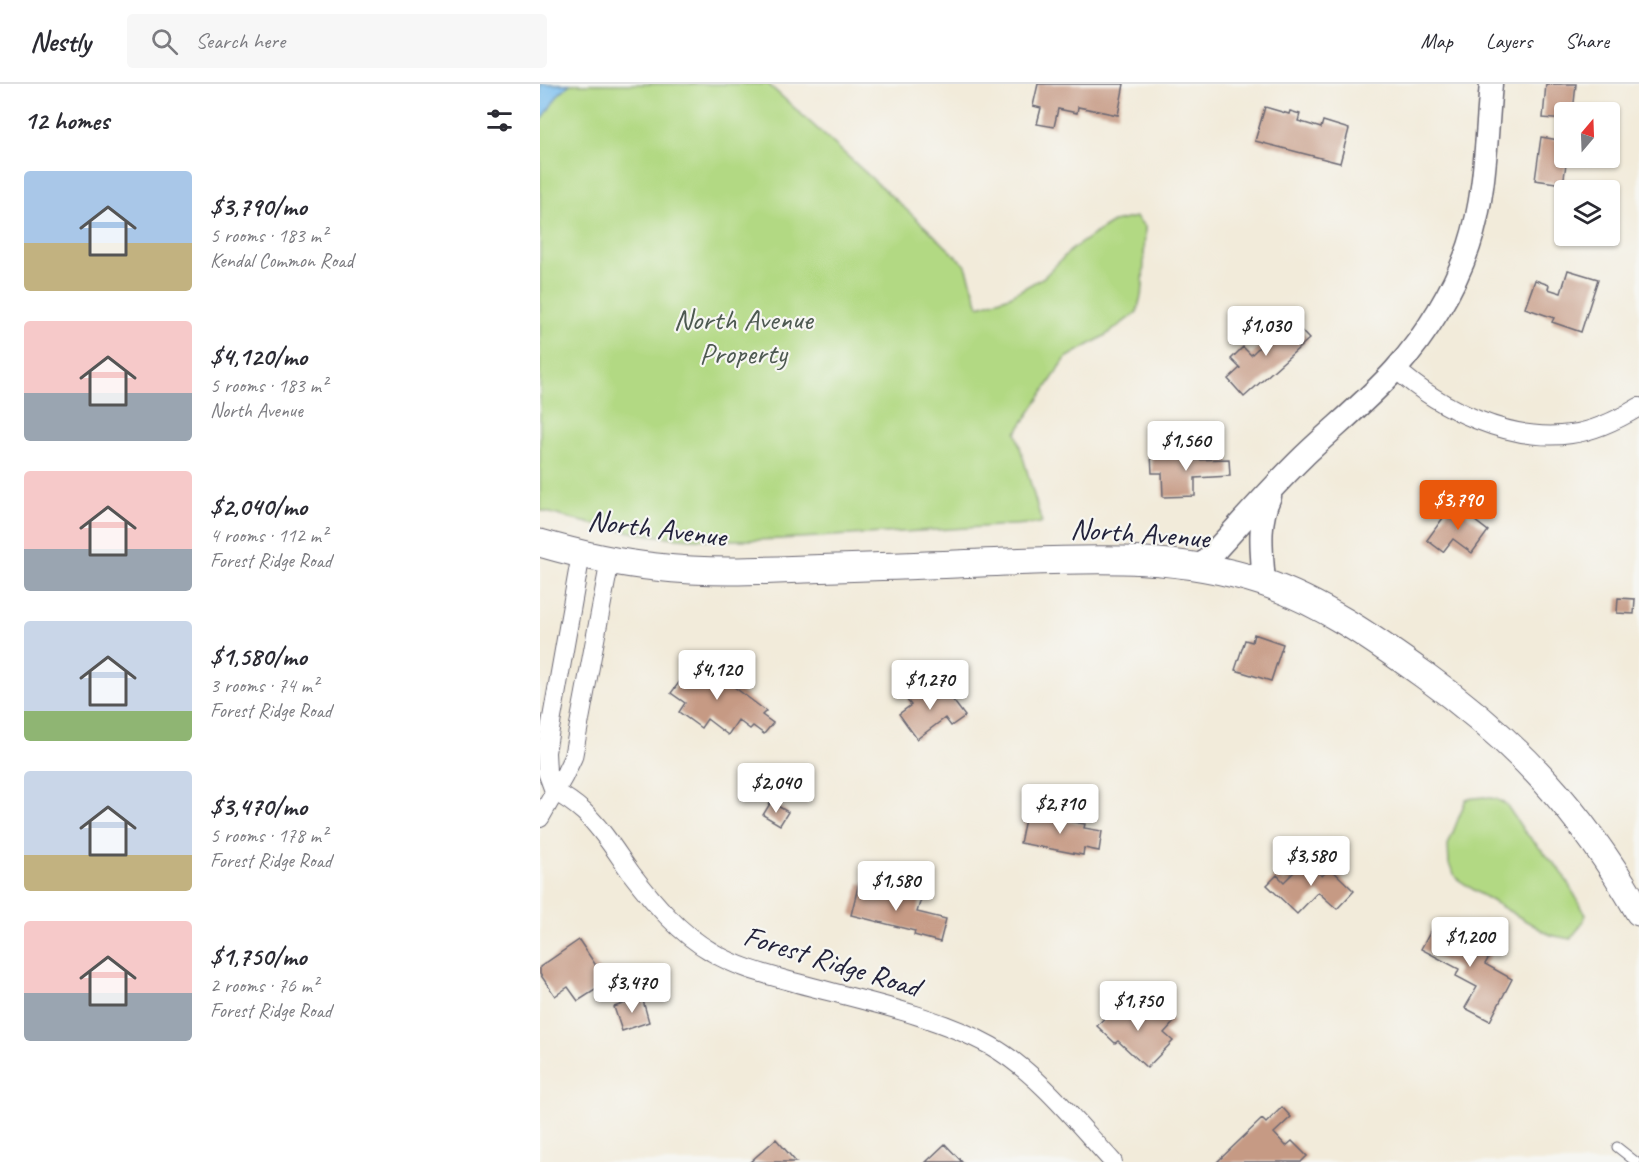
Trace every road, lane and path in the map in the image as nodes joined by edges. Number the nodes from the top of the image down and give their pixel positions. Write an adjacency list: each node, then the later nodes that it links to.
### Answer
1 (1491, 84): 2 (street)
2 (1396, 369): 3 (street); 4 (street)
3 (1639, 407)
4 (1275, 487): 8 (street); 9 (street)
5 (540, 543): 6 (main road, North Avenue)
6 (581, 554): 7 (main road, North Avenue); 10 (street)
7 (610, 560): 8 (main road, North Avenue); 10 (street)
8 (1200, 567): 9 (main road, North Avenue)
9 (1264, 583): 12 (main road, North Avenue)
10 (554, 791): 11 (street); 14 (street, Forest Ridge Road)
11 (540, 818)
12 (1639, 912)
13 (1617, 1148): 15 (lane)
14 (1113, 1162)
15 (1636, 1162)

